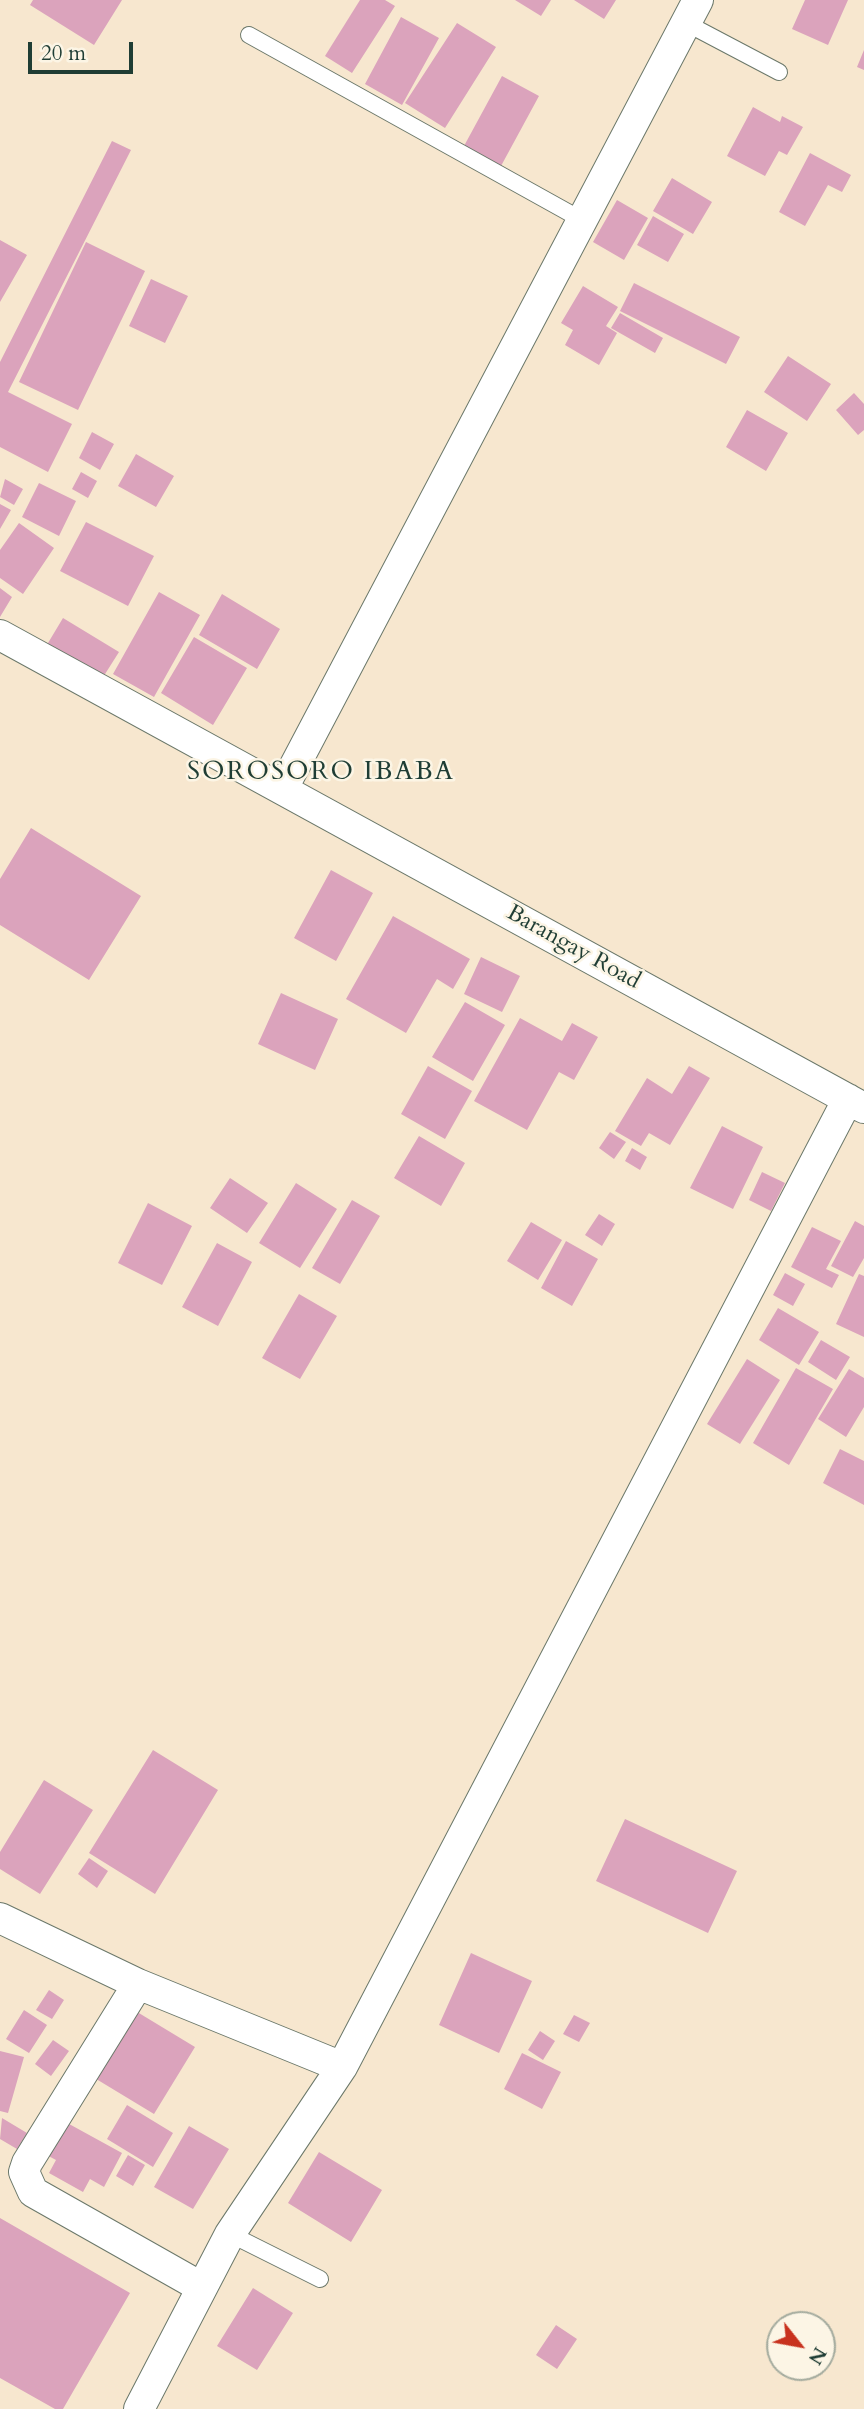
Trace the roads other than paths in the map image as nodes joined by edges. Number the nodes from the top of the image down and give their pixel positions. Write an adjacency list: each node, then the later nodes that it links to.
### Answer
1 (692, 12): 3 (lane); 4 (street)
2 (249, 35): 4 (lane)
3 (779, 72)
4 (582, 220): 6 (street)
5 (0, 635): 6 (street, Barangay Road)
6 (282, 788): 7 (street, Barangay Road)
7 (856, 1104): 10 (street)
8 (0, 1919): 9 (street)
9 (138, 1984): 10 (street); 13 (street)
10 (342, 2067): 11 (street)
11 (230, 2234): 12 (lane); 13 (street)
12 (320, 2279)
13 (201, 2287): 14 (street)
14 (139, 2409)

